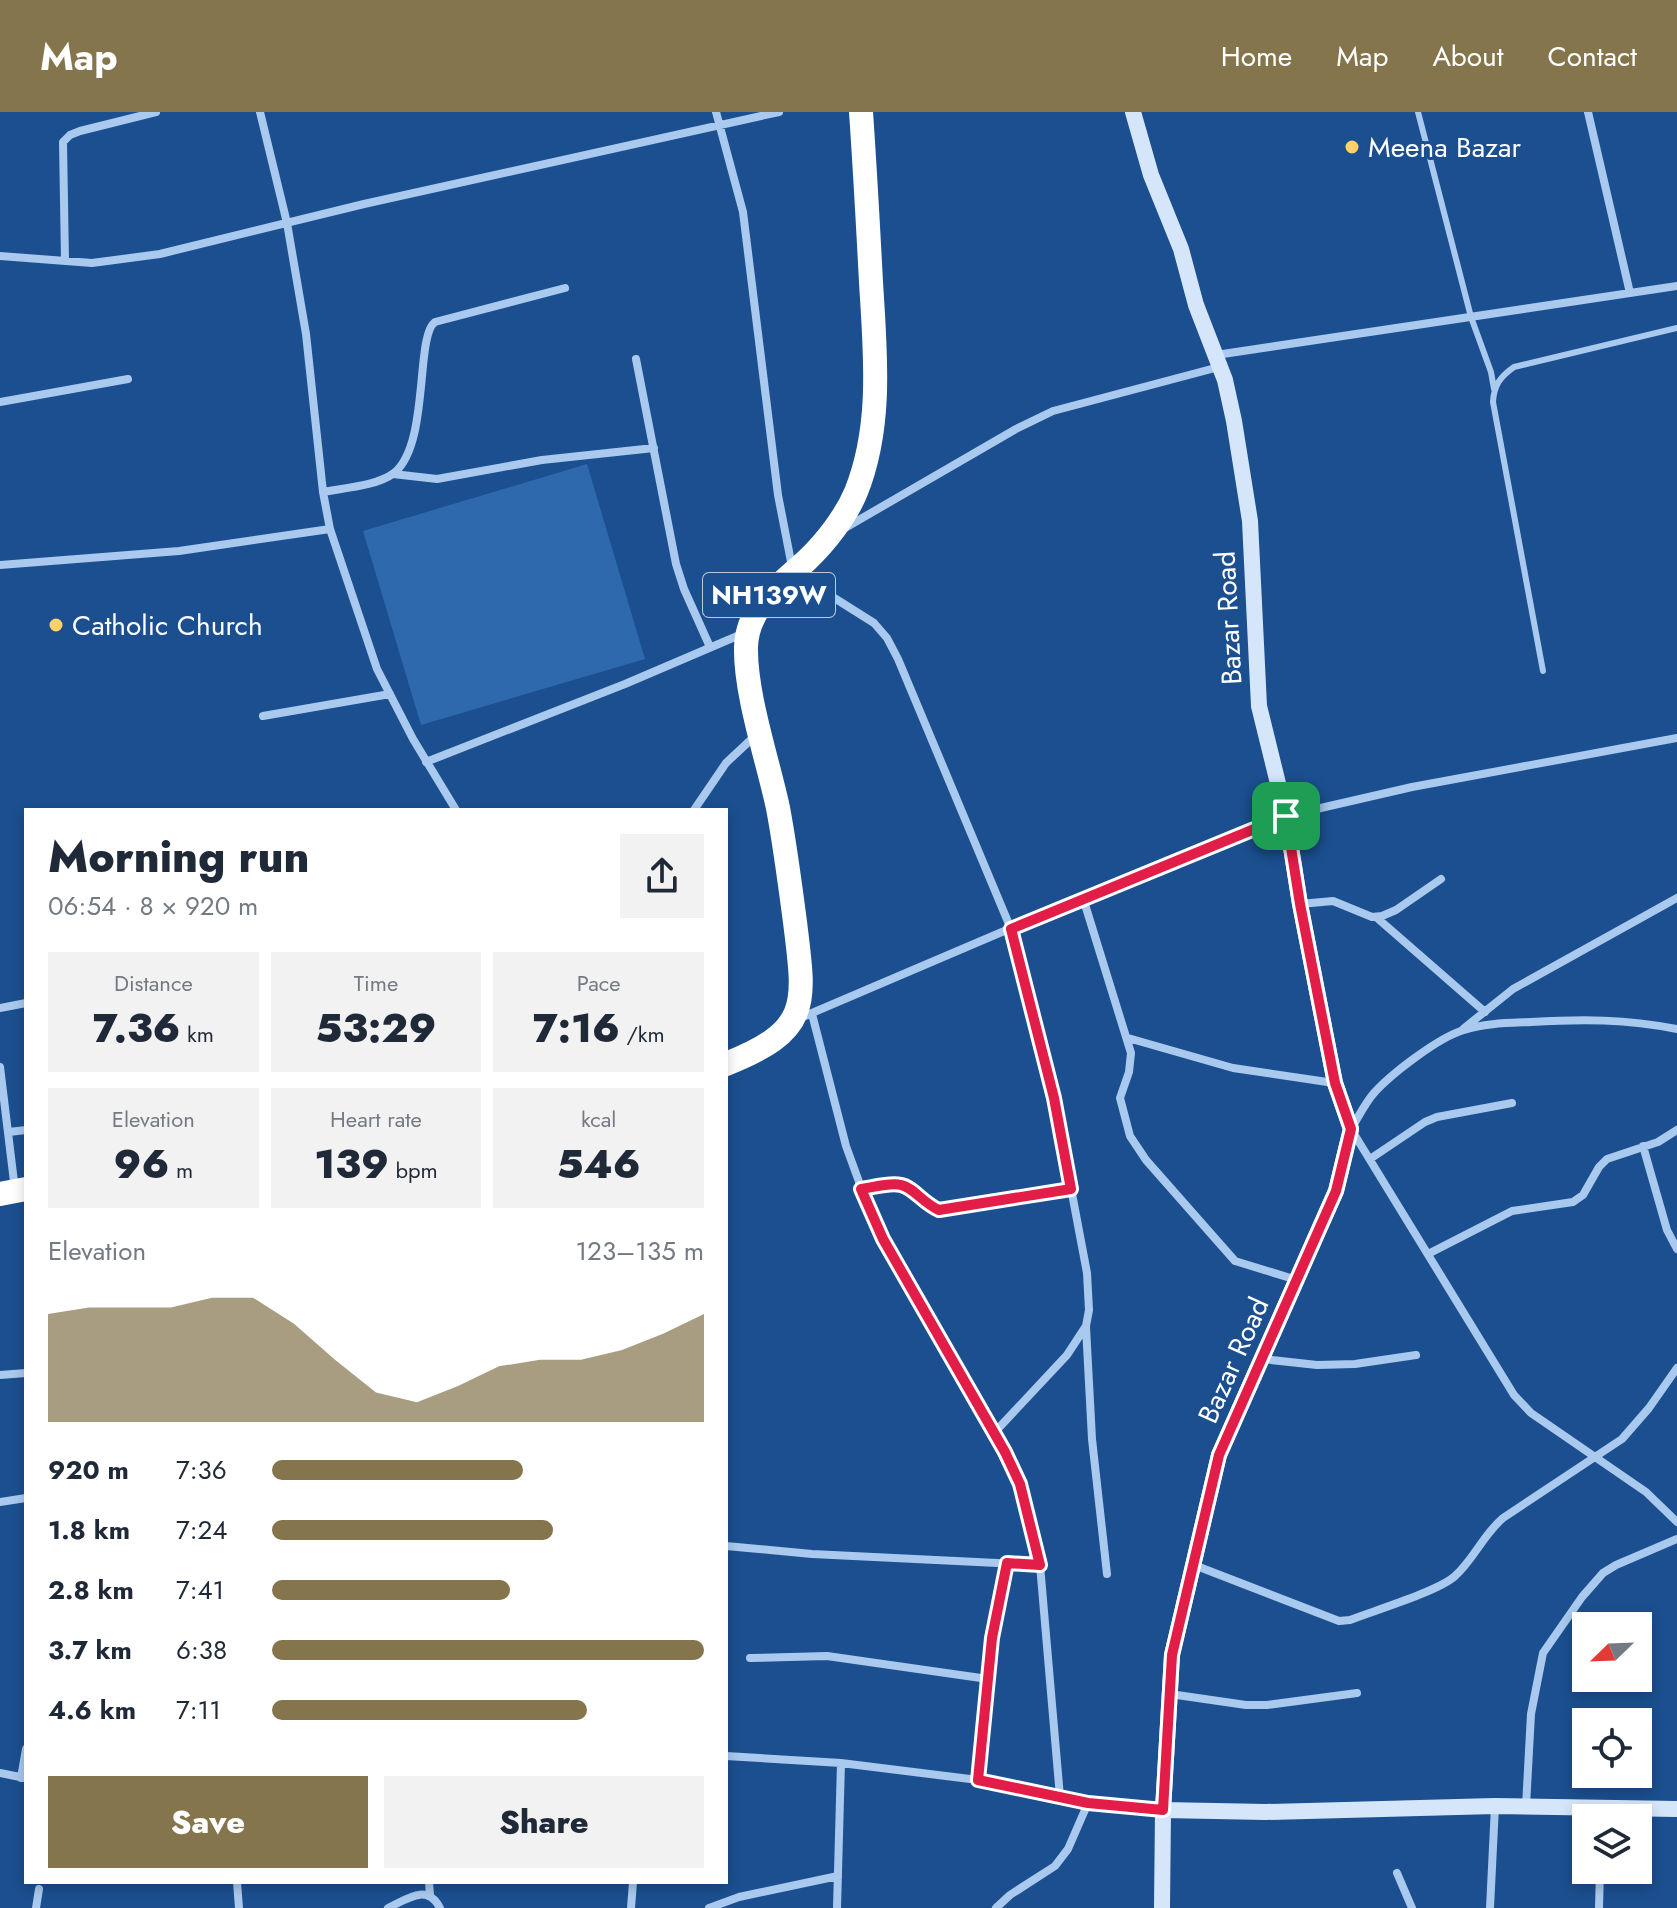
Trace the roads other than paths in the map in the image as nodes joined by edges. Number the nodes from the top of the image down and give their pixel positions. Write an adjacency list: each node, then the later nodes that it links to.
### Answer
1 (156, 112): 12 (street)
2 (260, 112): 10 (street)
3 (716, 112): 9 (street)
4 (779, 112): 9 (street)
5 (861, 112): 27 (highway, NH139W)
6 (1133, 112): 19 (street, Bazar Road)
7 (1418, 112): 16 (lane)
8 (1588, 112): 15 (street)
9 (720, 126): 10 (street); 29 (street)
10 (287, 223): 12 (street); 25 (street)
11 (0, 256): 12 (street)
12 (65, 260)
13 (1677, 286): 15 (street)
14 (565, 288): 24 (street)
15 (1630, 293): 16 (street)
16 (1471, 317): 19 (street); 21 (lane)
17 (1677, 328): 21 (lane)
18 (636, 359): 23 (street)
19 (1218, 361): 27 (street); 40 (street, Bazar Road)
20 (128, 379): 22 (street)
21 (1494, 389): 32 (lane)
22 (0, 402)
23 (654, 448): 24 (street); 31 (street)
24 (393, 474): 25 (street)
25 (323, 492): 26 (street)
26 (330, 529): 28 (street); 33 (street)
27 (824, 540): 29 (highway, NH139W)
28 (0, 565)
29 (793, 572): 30 (highway, NH139W); 46 (street)
30 (750, 630): 31 (street); 35 (highway, NH139W)
31 (710, 647): 37 (street)
32 (1543, 671)
33 (390, 694): 34 (street); 37 (street)
34 (263, 716)
35 (760, 732): 39 (street); 50 (highway, NH139W)
36 (1677, 738): 40 (street)
37 (426, 762): 38 (street)
38 (455, 808)
39 (695, 808)
40 (1286, 816): 42 (street); 44 (street, Bazar Road)
41 (1441, 879): 45 (street)
42 (1083, 898): 46 (street); 53 (street)
43 (1677, 898): 49 (street)
44 (1300, 904): 45 (street); 56 (street, Bazar Road)
45 (1376, 917): 49 (street)
46 (1011, 929): 50 (street); 66 (street)
47 (24, 1003): 48 (street)
48 (0, 1008)
49 (1485, 1012): 52 (street)
50 (803, 1017): 54 (highway); 65 (street)
51 (1677, 1029): 52 (street)
52 (1462, 1030): 59 (street)
53 (1128, 1038): 56 (street); 70 (street)
54 (728, 1063)
55 (0, 1067): 58 (street)
56 (1335, 1083): 59 (street, Bazar Road)
57 (1512, 1103): 64 (street)
58 (3, 1115): 62 (street)
59 (1351, 1129): 64 (street, Bazar Road); 70 (street, Bazar Road)
60 (24, 1130): 62 (street)
61 (1677, 1130): 63 (street)
62 (9, 1132): 67 (street)
63 (1643, 1146): 68 (street); 69 (street)
64 (1370, 1159): 69 (street, Bazar Road)
65 (861, 1189): 66 (street); 77 (street)
66 (1071, 1189): 71 (street)
67 (14, 1191)
68 (1677, 1249)
69 (1428, 1254): 78 (street, Bazar Road)
70 (1297, 1280): 73 (street, Bazar Road)
71 (1086, 1326): 77 (street); 87 (street)
72 (1416, 1355): 73 (street)
73 (1262, 1359): 86 (street, Bazar Road)
74 (1677, 1368): 78 (street)
75 (24, 1373): 76 (street)
76 (0, 1375)
77 (994, 1433): 85 (street)
78 (1594, 1456): 81 (street, Bazar Road); 86 (street)
79 (24, 1498): 80 (street)
80 (0, 1502)
81 (1677, 1522)
82 (1677, 1539): 100 (street)
83 (728, 1546): 84 (street)
84 (1007, 1563): 85 (street); 89 (street)
85 (1040, 1565): 97 (street)
86 (1194, 1565): 91 (street, Bazar Road)
87 (1107, 1574)
88 (750, 1658): 89 (street)
89 (988, 1679): 96 (street)
90 (1357, 1693): 91 (street)
91 (1170, 1694): 102 (street, Bazar Road)
92 (728, 1756): 93 (street)
93 (841, 1763): 96 (street); 106 (street)
94 (0, 1773): 95 (street)
95 (24, 1778)
96 (978, 1780): 97 (street)
97 (1060, 1797): 98 (street)
98 (1088, 1803): 102 (street); 120 (street)
99 (1495, 1806): 100 (street); 102 (street); 123 (street)
100 (1526, 1807): 103 (street)
101 (1677, 1809): 104 (street)
102 (1163, 1810): 121 (street, Bazar Road)
103 (1572, 1811)
104 (1652, 1811)
105 (1397, 1873): 122 (street)
106 (838, 1876): 118 (street); 119 (street)
107 (237, 1884): 114 (street)
108 (429, 1884): 112 (street)
109 (633, 1884): 117 (street)
110 (1600, 1884): 124 (street)
111 (39, 1889): 113 (street)
112 (430, 1895): 115 (street); 116 (street)
113 (36, 1908)
114 (239, 1908)
115 (388, 1908)
116 (440, 1908)
117 (631, 1908)
118 (709, 1908)
119 (837, 1908)
120 (996, 1908)
121 (1162, 1908)
122 (1412, 1908)
123 (1490, 1908)
124 (1599, 1908)

